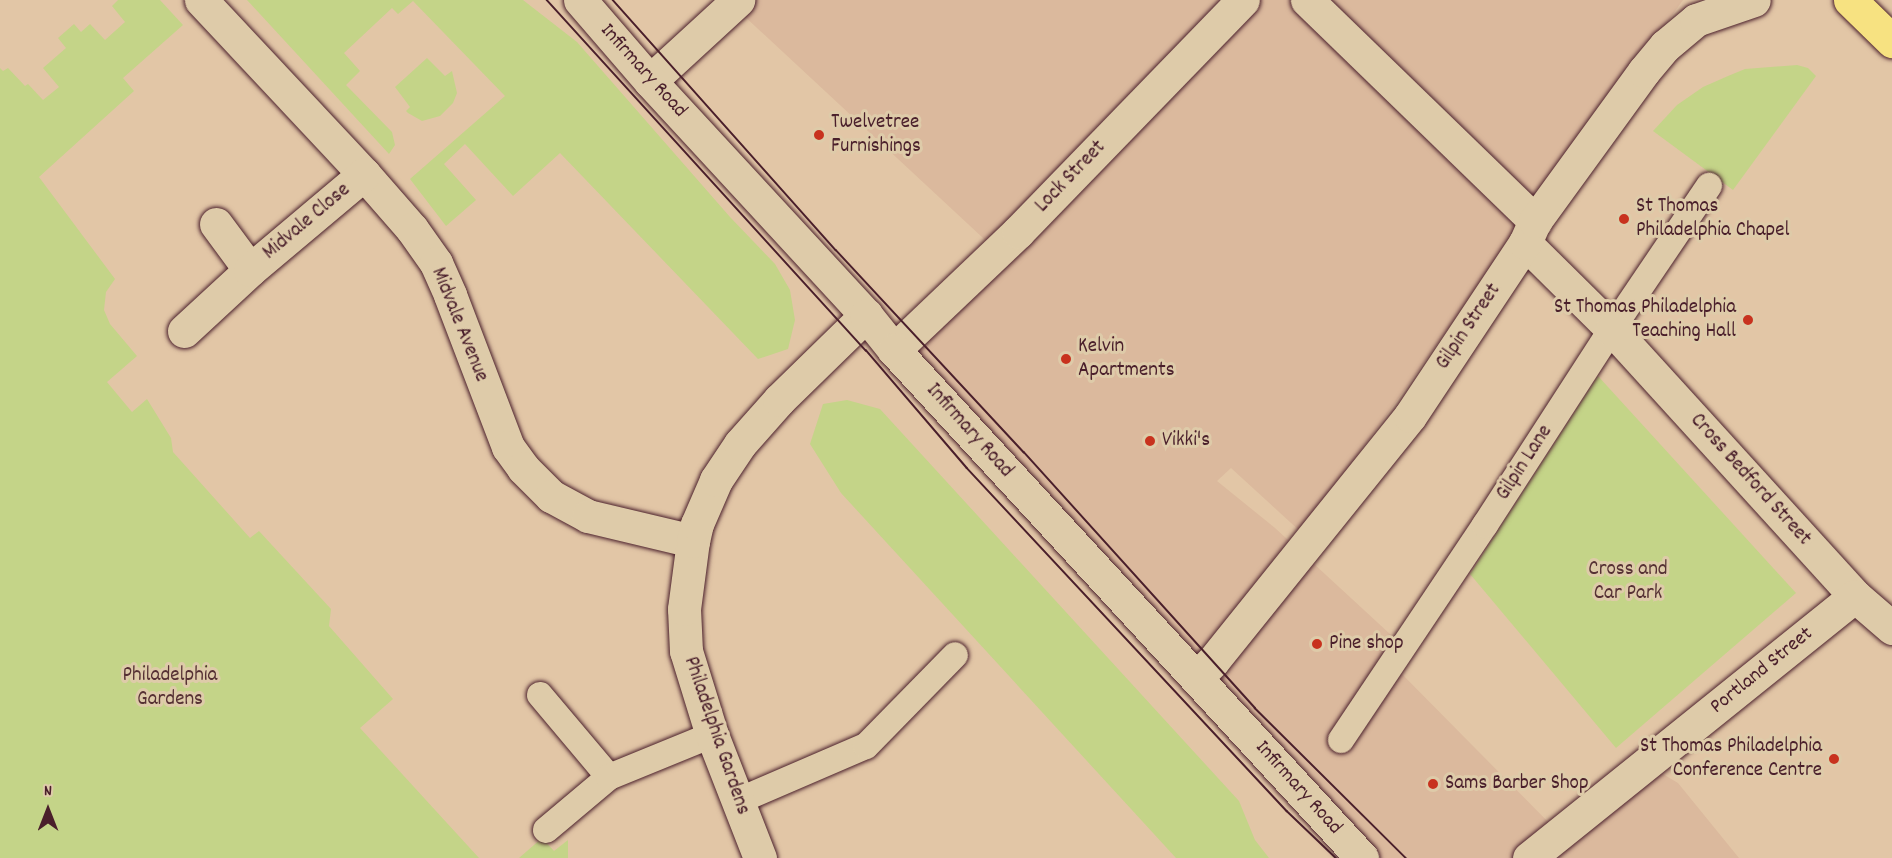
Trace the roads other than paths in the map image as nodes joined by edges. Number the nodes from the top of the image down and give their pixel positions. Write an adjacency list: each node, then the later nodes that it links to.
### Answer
1 (201, 0): 12 (street, Midvale Avenue)
2 (580, 0): 11 (street, Infirmary Road)
3 (738, 0): 11 (street)
4 (1243, 0): 20 (street, Lock Street)
5 (1307, 0): 15 (street)
6 (1754, 0): 9 (street, Gilpin Street)
7 (1850, 0): 10 (highway)
8 (1865, 0): 10 (highway)
9 (1695, 10): 15 (street, Gilpin Street)
10 (1888, 37)
11 (650, 81): 17 (street, Infirmary Road)
12 (364, 174): 16 (street, Midvale Close); 21 (street, Midvale Avenue)
13 (1709, 186): 18 (lane, Gilpin Lane)
14 (216, 224): 16 (street, Midvale Close)
15 (1530, 232): 18 (street, Cross Bedford Street); 25 (street, Gilpin Street)
16 (250, 270): 19 (street, Midvale Close)
17 (866, 315): 20 (street, Infirmary Road); 21 (street, Philadelphia Gardens)
18 (1612, 328): 22 (street, Cross Bedford Street); 28 (lane, Gilpin Lane)
19 (184, 331)
20 (894, 350): 25 (street, Infirmary Road)
21 (693, 541): 27 (street, Philadelphia Gardens)
22 (1855, 596): 23 (street, Cross Bedford Street); 34 (street, Portland Street)
23 (1892, 628)
24 (956, 655): 30 (lane)
25 (1196, 678): 33 (street, Infirmary Road)
26 (540, 695): 29 (lane)
27 (712, 735): 29 (lane); 30 (street, Philadelphia Gardens)
28 (1341, 740)
29 (609, 777): 31 (lane)
30 (738, 801): 32 (street, Philadelphia Gardens)
31 (546, 830)
32 (760, 858)
33 (1362, 858)
34 (1529, 858)

